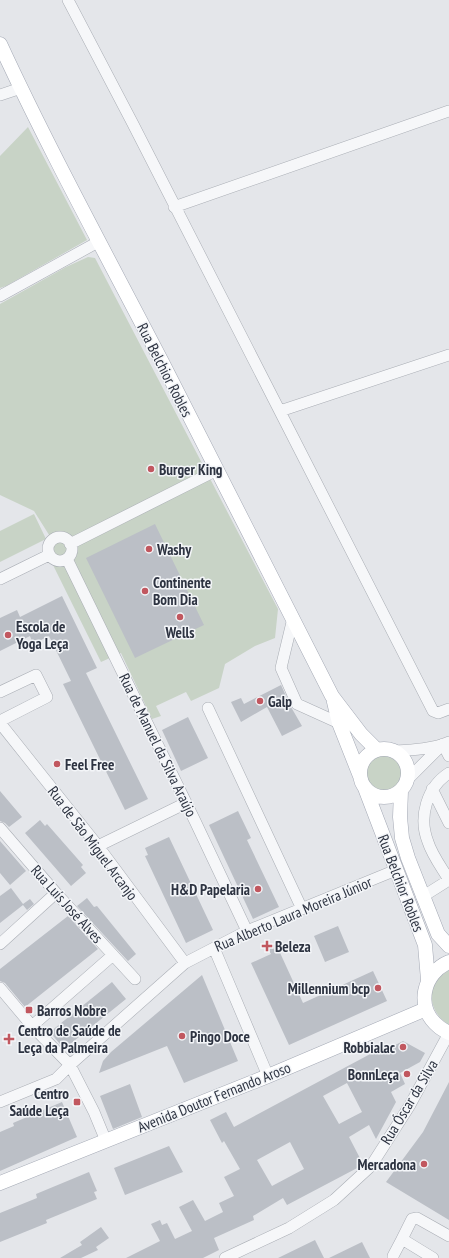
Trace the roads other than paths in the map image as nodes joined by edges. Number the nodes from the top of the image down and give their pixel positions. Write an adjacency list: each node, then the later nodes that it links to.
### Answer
1 (68, 0): 6 (street)
2 (0, 44): 3 (main road, Rua Belchior Robles)
3 (21, 88): 4 (street); 7 (main road, Rua Belchior Robles)
4 (0, 95)
5 (449, 111): 6 (street)
6 (174, 207): 10 (street)
7 (98, 242): 8 (street); 11 (main road, Rua Belchior Robles)
8 (0, 296)
9 (449, 355): 10 (street)
10 (280, 412): 20 (street)
11 (217, 470): 12 (street); 16 (main road, Rua Belchior Robles)
12 (70, 544): 13 (street); 14 (street)
13 (49, 555): 14 (street); 15 (street)
14 (67, 559): 31 (street, Rua de Manuel da Silva Araújo)
15 (0, 579)
16 (293, 618): 18 (main road, Rua Belchior Robles); 22 (street)
17 (0, 692): 21 (street)
18 (332, 696): 22 (main road, Rua Belchior Robles); 24 (main road, Rua Belchior Robles)
19 (208, 708): 39 (street)
20 (449, 709)
21 (0, 722): 34 (street, Rua de São Miguel Arcanjo)
22 (339, 723): 28 (main road, Rua Belchior Robles)
23 (446, 743): 25 (street); 26 (street); 29 (street)
24 (377, 750): 25 (main road); 28 (main road)
25 (394, 751): 29 (main road)
26 (449, 756)
27 (449, 773): 30 (street)
28 (362, 782): 29 (main road); 35 (main road, Rua Belchior Robles)
29 (405, 785): 38 (main road, Rua Belchior Robles)
30 (432, 790): 32 (street); 36 (street)
31 (186, 803): 34 (street); 40 (street, Rua de Manuel da Silva Araújo)
32 (449, 823)
33 (0, 828): 37 (street, Rua Luís José Alves)
34 (98, 846): 46 (street, Rua de São Miguel Arcanjo)
35 (396, 870): 39 (street, Rua Alberto Laura Moreira Júnior); 48 (main road, Rua Belchior Robles)
36 (449, 880): 38 (street)
37 (56, 893): 41 (street); 44 (street, Rua Luís José Alves)
38 (422, 897): 42 (main road, Rua Belchior Robles)
39 (302, 909): 40 (street, Rua Alberto Laura Moreira Júnior)
40 (247, 931): 43 (street, Rua Alberto Laura Moreira Júnior)
41 (0, 944)
42 (449, 946)
43 (214, 948): 46 (street, Rua Alberto Laura Moreira Júnior); 54 (street)
44 (113, 955): 47 (street, Rua Luís José Alves); 51 (street)
45 (449, 962): 48 (main road)
46 (185, 963): 53 (street, Rua Alberto Laura Moreira Júnior)
47 (135, 979)
48 (428, 980): 50 (main road, Rua Belchior Robles)
49 (0, 988): 51 (street)
50 (426, 1009): 52 (main road); 54 (main road, Avenida Doutor Fernando Aroso)
51 (32, 1026): 53 (street)
52 (449, 1033): 60 (street, Rua Óscar da Silva)
53 (70, 1065): 55 (street, Rua Alberto Laura Moreira Júnior); 56 (street)
54 (268, 1076): 56 (main road, Avenida Doutor Fernando Aroso)
55 (0, 1102)
56 (106, 1141): 57 (main road, Avenida Doutor Fernando Aroso)
57 (0, 1183)
58 (449, 1236): 59 (street)
59 (402, 1239): 61 (street); 62 (street)
60 (225, 1258)
61 (393, 1258)
62 (433, 1258)

